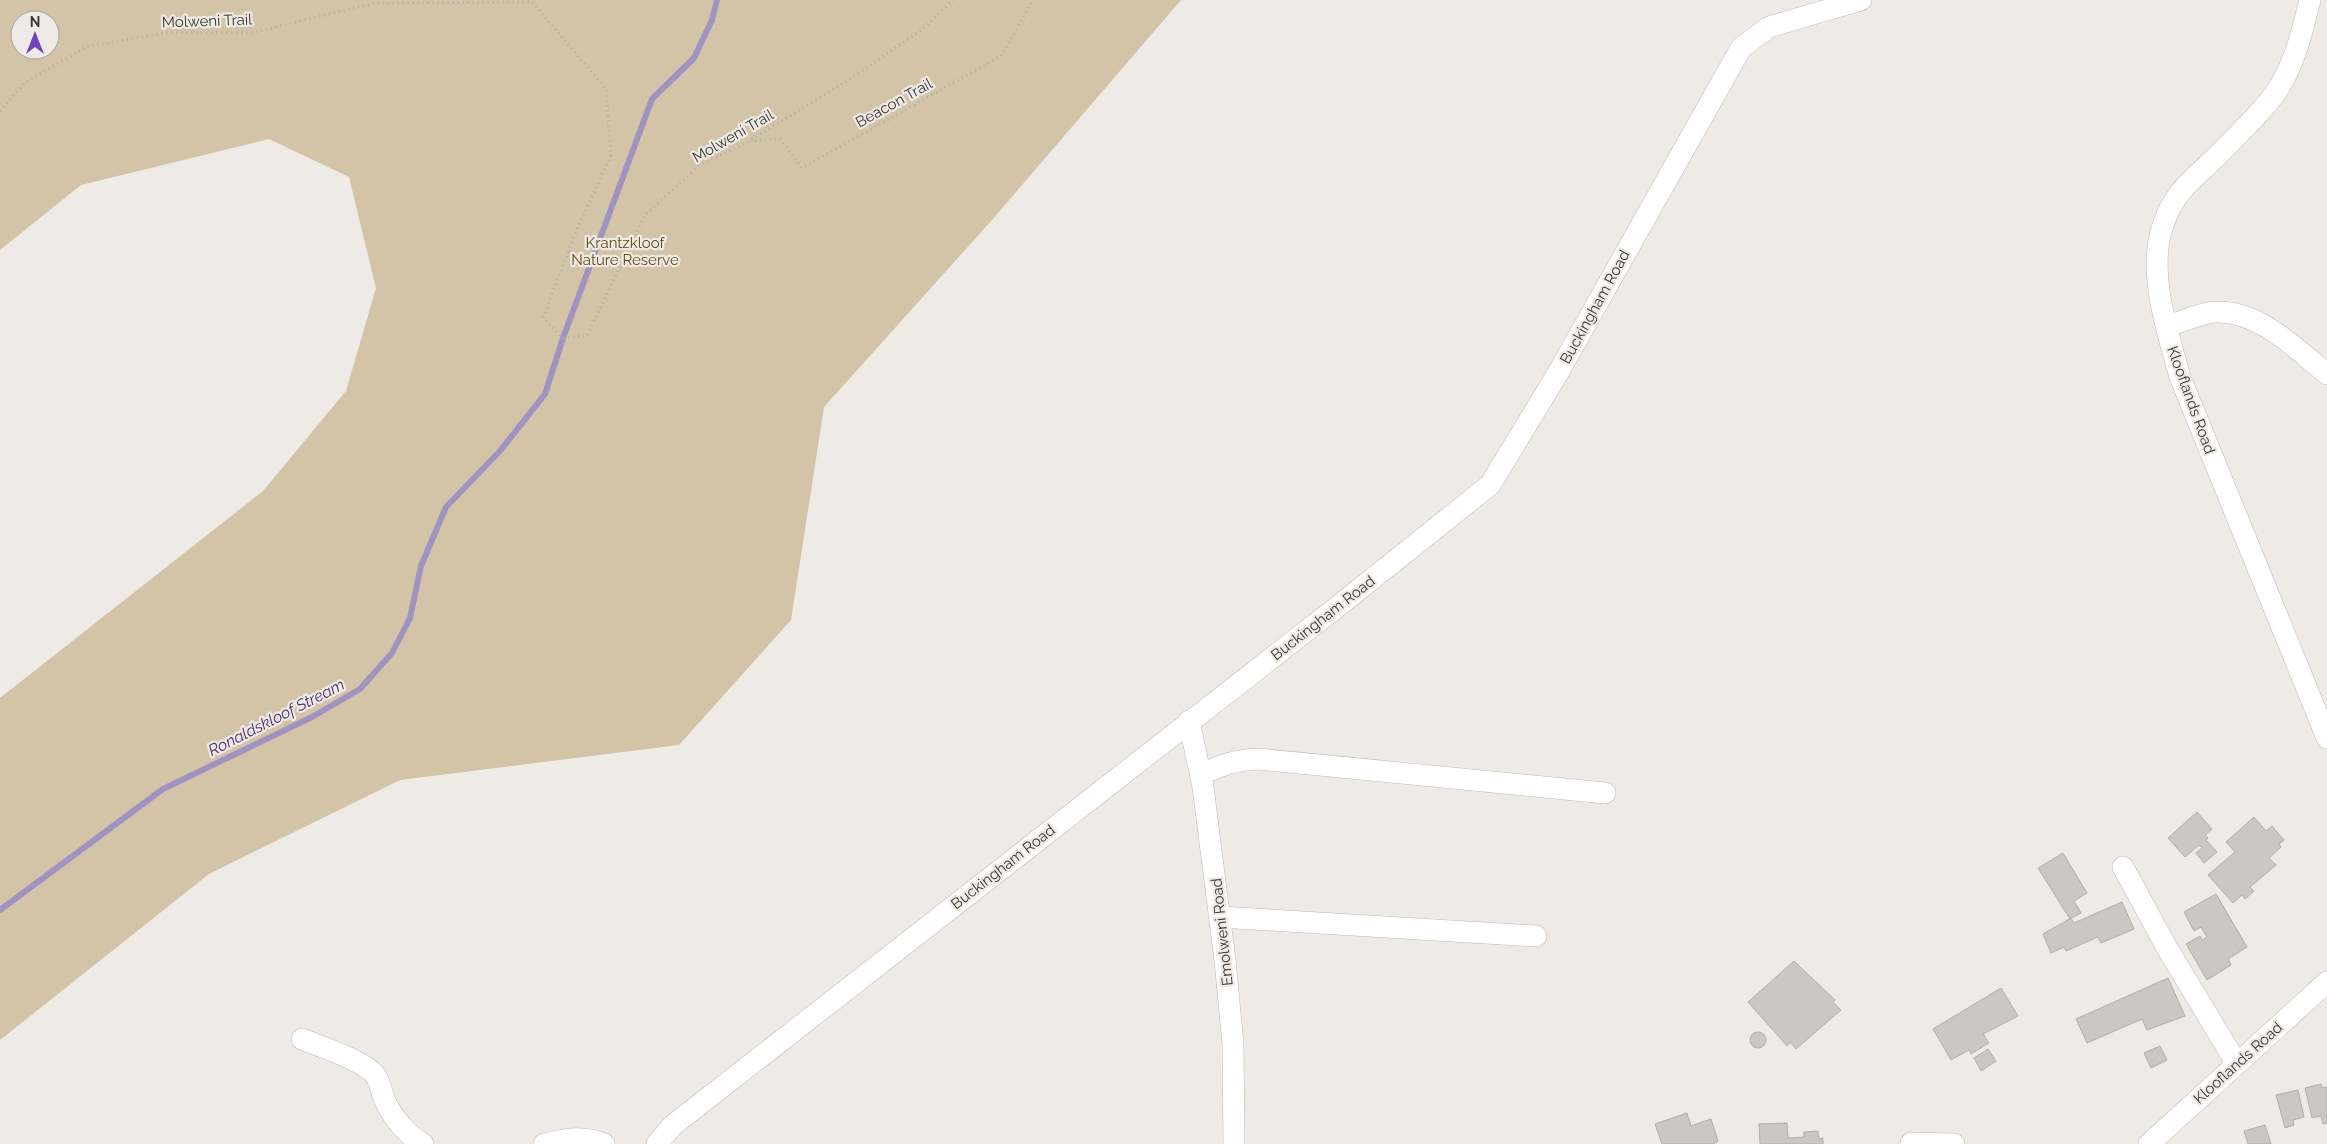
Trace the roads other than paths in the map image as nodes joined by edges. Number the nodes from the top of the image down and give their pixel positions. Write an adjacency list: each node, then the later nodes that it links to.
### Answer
1 (1861, 0): 5 (street, Buckingham Road)
2 (2310, 0): 3 (street, Klooflands Road)
3 (2167, 326): 4 (street); 6 (street, Klooflands Road)
4 (2327, 374)
5 (1189, 721): 7 (street, Emolweni Road); 19 (street, Buckingham Road)
6 (2327, 738)
7 (1201, 776): 8 (street); 10 (street, Emolweni Road)
8 (1605, 793)
9 (2123, 867): 14 (street)
10 (1220, 917): 11 (street); 20 (street, Emolweni Road)
11 (1536, 936)
12 (2327, 982): 14 (street, Klooflands Road)
13 (302, 1039): 16 (street)
14 (2237, 1064): 22 (street, Klooflands Road)
15 (1911, 1143): 21 (street)
16 (424, 1144)
17 (544, 1144): 18 (street)
18 (604, 1144)
19 (657, 1144)
20 (1234, 1144)
21 (1954, 1144)
22 (2148, 1144)

